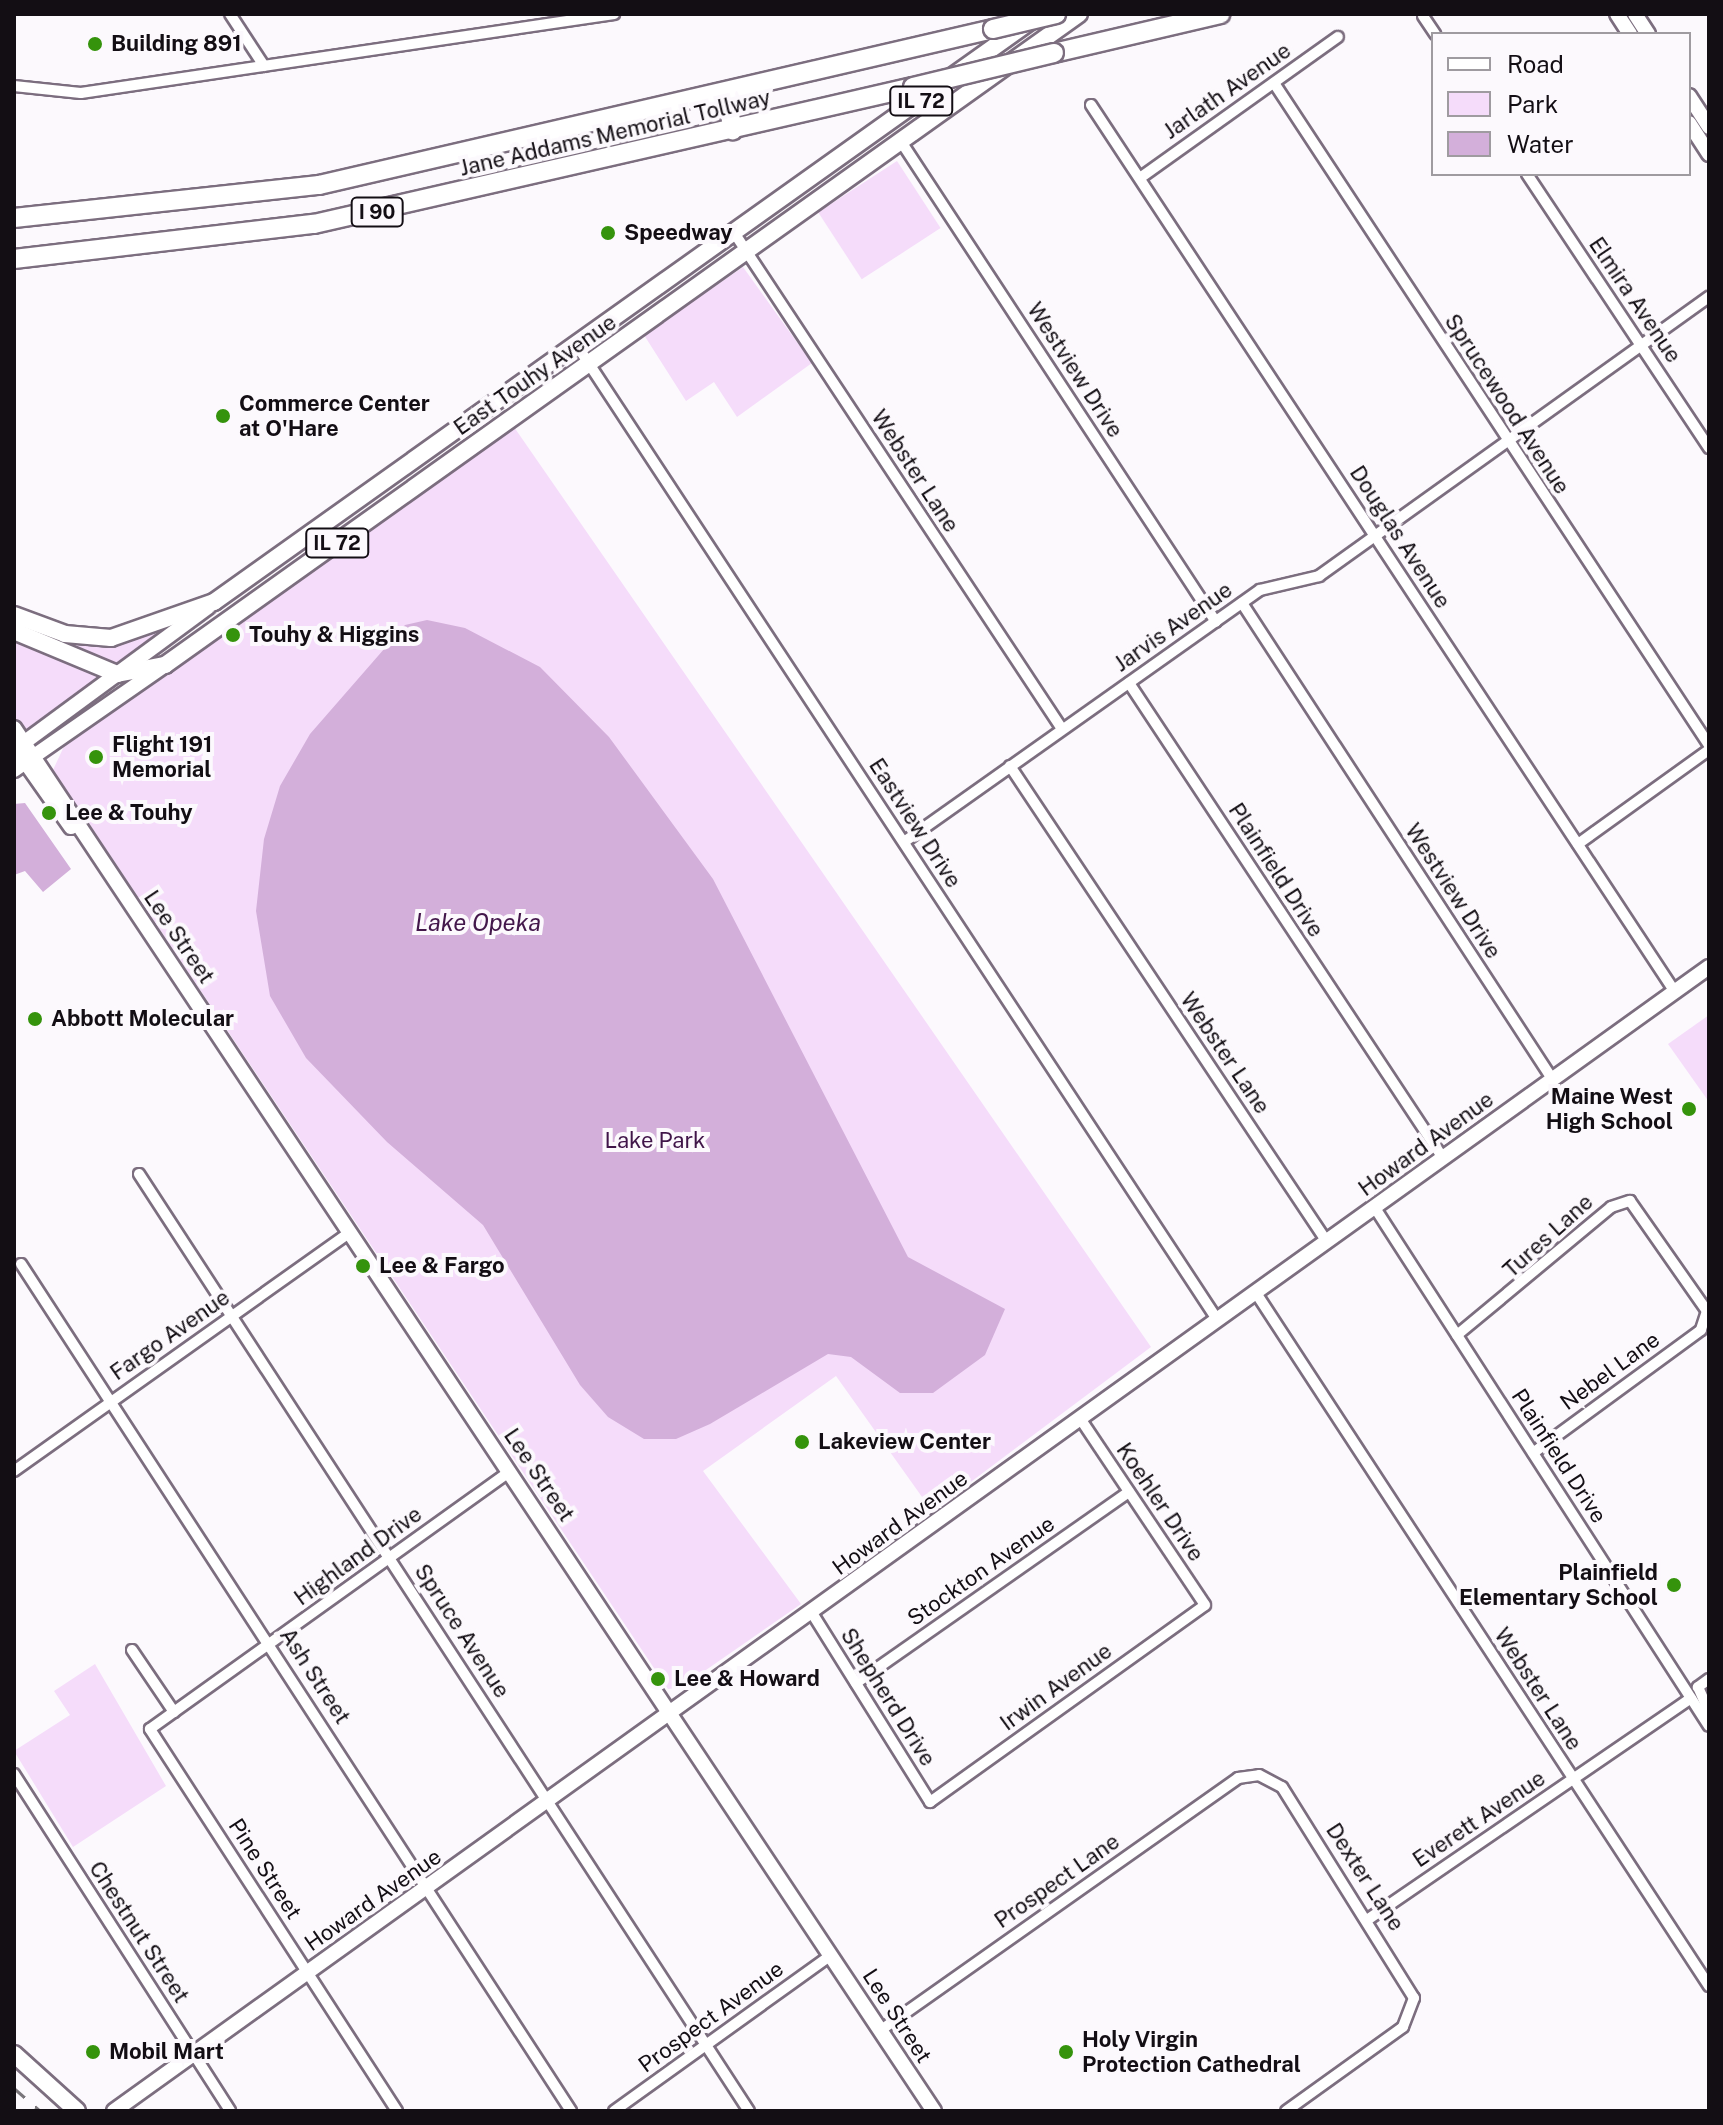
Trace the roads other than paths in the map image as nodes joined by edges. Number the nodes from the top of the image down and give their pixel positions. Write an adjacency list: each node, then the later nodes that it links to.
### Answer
1 (230, 14): 14 (street)
2 (614, 14): 14 (street)
3 (1040, 14): 28 (main road, East Touhy Avenue / IL 72)
4 (1056, 14): 17 (highway, Jane Addams Memorial Tollway / I 90, bridge)
5 (1079, 14): 23 (main road, East Touhy Avenue / IL 72)
6 (1220, 14): 22 (highway, Jane Addams Memorial Tollway / I 90, bridge)
7 (1617, 14): 11 (main road)
8 (1635, 14): 12 (main road)
9 (1423, 16): 10 (street)
10 (1434, 32)
11 (1629, 32)
12 (1647, 32)
13 (1338, 37): 15 (street, Jarlath Avenue)
14 (264, 66): 16 (street)
15 (1274, 83): 26 (street, Jarlath Avenue); 35 (street, Sprucewood Avenue)
16 (14, 86)
17 (726, 92): 22 (highway); 27 (highway, Jane Addams Memorial Tollway / I 90)
18 (1691, 99): 21 (main road)
19 (1091, 105): 26 (street, Douglas Avenue)
20 (1691, 126): 24 (main road)
21 (1709, 127)
22 (733, 130): 30 (highway, Jane Addams Memorial Tollway / I 90)
23 (900, 140): 29 (main road, East Touhy Avenue / IL 72); 41 (street, Westview Drive)
24 (1709, 154)
25 (1528, 176): 32 (street, Elmira Avenue)
26 (1140, 178): 37 (street, Douglas Avenue)
27 (14, 218)
28 (735, 234): 29 (street, Webster Lane); 33 (main road, East Touhy Avenue / IL 72)
29 (747, 252): 34 (main road, East Touhy Avenue / IL 72); 46 (street, Webster Lane)
30 (14, 259)
31 (1709, 297): 32 (street, Jarvis Avenue)
32 (1641, 346): 35 (street, Jarvis Avenue); 36 (street, Elmira Avenue)
33 (578, 347): 34 (street, Eastview Drive); 38 (main road, East Touhy Avenue / IL 72)
34 (589, 364): 42 (main road, East Touhy Avenue / IL 72); 51 (street, Eastview Drive)
35 (1506, 441): 37 (street, Jarvis Avenue); 48 (street, Sprucewood Avenue)
36 (1709, 448)
37 (1376, 536): 39 (street, Jarvis Avenue); 52 (street, Douglas Avenue)
38 (214, 602): 40 (main road); 43 (main road, East Touhy Avenue)
39 (1242, 603): 41 (street, Jarvis Avenue); 55 (street, Westview Drive)
40 (14, 619): 43 (main road)
41 (1216, 622): 44 (street, Jarvis Avenue)
42 (165, 665): 43 (main road, IL 72); 49 (main road, East Touhy Avenue)
43 (117, 674): 47 (main road, East Touhy Avenue)
44 (1129, 683): 46 (street, Jarvis Avenue); 56 (street, Plainfield Drive)
45 (14, 728): 47 (main road, Lee Street)
46 (1062, 729): 50 (street, Jarvis Avenue)
47 (17, 746): 49 (main road, Lee Street)
48 (1709, 747): 52 (street)
49 (24, 763): 59 (main road, Lee Street)
50 (1010, 766): 51 (street, Jarvis Avenue); 60 (street, Webster Lane)
51 (904, 842): 65 (street, Eastview Drive)
52 (1578, 844): 54 (street, Douglas Avenue)
53 (1709, 967): 54 (main road, Howard Avenue)
54 (1675, 992): 55 (main road, Howard Avenue)
55 (1553, 1080): 56 (main road, Howard Avenue)
56 (1443, 1158): 58 (main road, Howard Avenue)
57 (139, 1174): 63 (street, Spruce Avenue)
58 (1375, 1208): 60 (main road, Howard Avenue); 66 (street, Plainfield Drive)
59 (350, 1232): 63 (street, Fargo Avenue); 71 (main road, Lee Street)
60 (1327, 1242): 62 (main road, Howard Avenue)
61 (21, 1264): 67 (street, Ash Street)
62 (1256, 1293): 65 (main road, Howard Avenue); 88 (street, Webster Lane)
63 (232, 1315): 67 (street, Fargo Avenue); 73 (street, Spruce Avenue)
64 (1708, 1319): 66 (street, Tures Lane); 69 (street, Nebel Lane)
65 (1218, 1321): 68 (main road, Howard Avenue)
66 (1457, 1335): 69 (street, Plainfield Drive)
67 (112, 1401): 70 (street, Fargo Avenue); 76 (street, Ash Street)
68 (1082, 1421): 72 (street, Koehler Drive); 75 (main road, Howard Avenue)
69 (1533, 1453): 80 (street, Plainfield Drive)
70 (14, 1471)
71 (510, 1471): 73 (street, Highland Drive); 83 (main road, Lee Street)
72 (1129, 1492): 74 (street, Koehler Drive); 79 (street, Stockton Avenue)
73 (390, 1557): 76 (street, Highland Drive); 89 (street, Spruce Avenue)
74 (1205, 1605): 90 (street, Irwin Avenue)
75 (812, 1613): 79 (street, Shepherd Drive); 83 (main road, Howard Avenue)
76 (270, 1643): 81 (street, Highland Drive); 91 (street, Ash Street)
77 (132, 1650): 81 (street)
78 (1709, 1679): 82 (street)
79 (856, 1683): 90 (street, Shepherd Drive)
80 (1691, 1698): 84 (street, Plainfield Drive); 88 (street, Everett Avenue)
81 (174, 1712): 85 (street, Highland Drive)
82 (1709, 1712)
83 (673, 1714): 89 (main road, Howard Avenue); 93 (main road, Lee Street)
84 (1709, 1726)
85 (150, 1729): 94 (street, Pine Street)
86 (14, 1774): 99 (street, Chestnut Street)
87 (1259, 1775): 92 (street, Dexter Lane); 96 (street, Prospect Lane)
88 (1573, 1779): 92 (street, Everett Avenue); 95 (street, Webster Lane)
89 (550, 1801): 91 (main road, Howard Avenue); 97 (street, Spruce Avenue)
90 (930, 1802)
91 (427, 1888): 94 (main road, Howard Avenue); 104 (street, Ash Street)
92 (1370, 1918): 108 (street, Dexter Lane)
93 (831, 1955): 96 (main road, Lee Street); 97 (street, Prospect Avenue)
94 (308, 1973): 99 (main road, Howard Avenue); 103 (street, Pine Street)
95 (1709, 1986)
96 (881, 2030): 107 (main road, Lee Street)
97 (706, 2045): 105 (street, Prospect Avenue); 106 (street, Spruce Avenue)
98 (14, 2054): 100 (main road)
99 (194, 2054): 101 (main road, Howard Avenue); 102 (street, Chestnut Street)
100 (77, 2111)
101 (114, 2111)
102 (230, 2111)
103 (397, 2111)
104 (571, 2111)
105 (614, 2111)
106 (749, 2111)
107 (934, 2111)
108 (1286, 2111)

